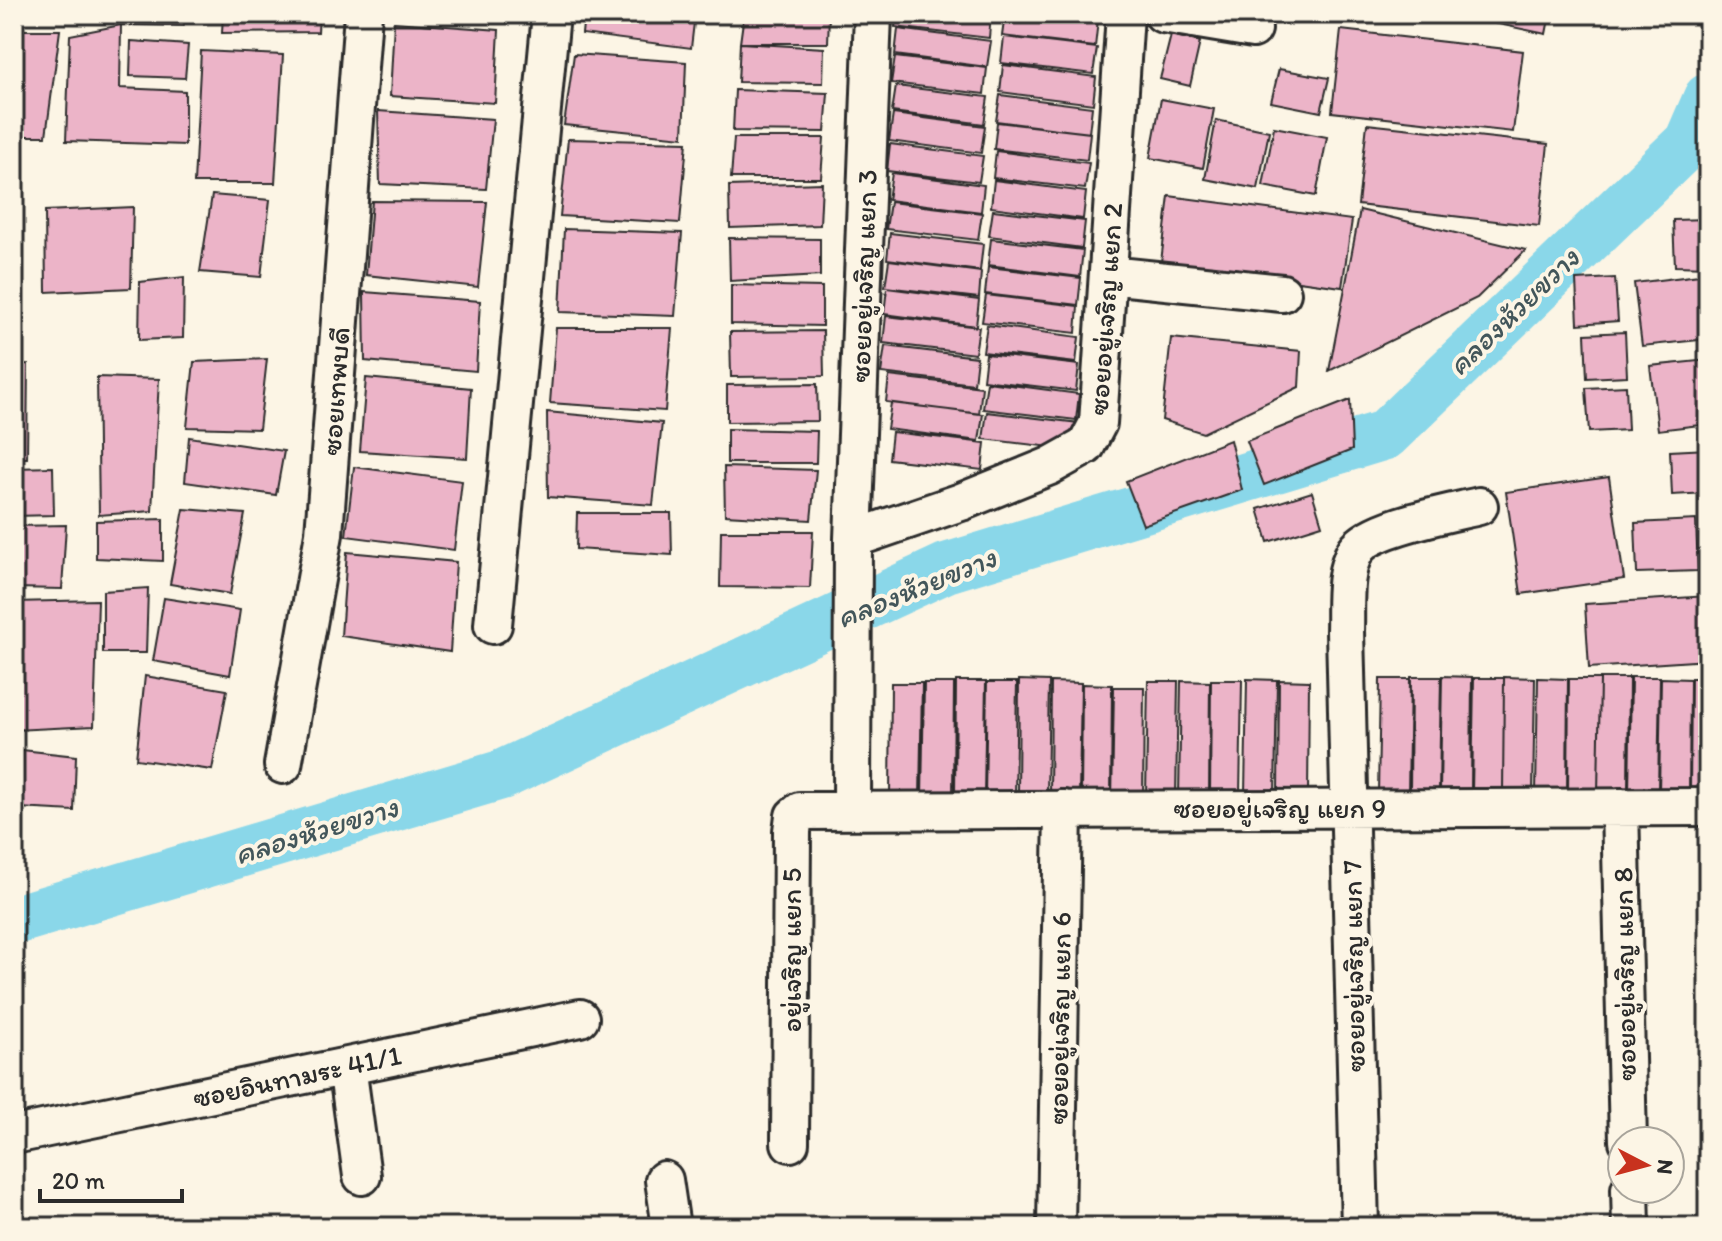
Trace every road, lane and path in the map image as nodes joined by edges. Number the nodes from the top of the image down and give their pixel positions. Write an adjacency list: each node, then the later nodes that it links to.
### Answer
1 (363, 14): 12 (street, ซอยเทพบดี)
2 (551, 14): 11 (street)
3 (873, 14): 10 (street, ซอยอยู่เจริญ แยก 3)
4 (1125, 14): 7 (street, ซอยอยู่เจริญ แยก 2)
5 (1163, 14): 6 (street)
6 (1253, 29)
7 (1108, 275): 8 (street); 10 (street, ซอยอยู่เจริญ แยก 2)
8 (1282, 293)
9 (1479, 506): 15 (street, ซอยอยู่เจริญ แยก 7)
10 (853, 539): 17 (street, ซอยอยู่เจริญ แยก 3)
11 (493, 625)
12 (283, 765)
13 (1620, 807): 14 (street, ซอยอยู่เจริญ แยก 9); 15 (street, ซอยอยู่เจริญ แยก 9); 20 (street, ซอยอยู่เจริญ แยก 8)
14 (1708, 807)
15 (1350, 808): 16 (street, ซอยอยู่เจริญ แยก 9); 28 (street, ซอยอยู่เจริญ แยก 7)
16 (1063, 809): 17 (street, ซอยอยู่เจริญ แยก 9); 27 (street, ซอยอยู่เจริญ แยก 6)
17 (852, 810): 22 (street, อยู่เจริญ แยก 5)
18 (580, 1018): 19 (street, ซอยอินทามระ 41/1)
19 (347, 1066): 21 (street, ซอยอินทามระ 41/1); 23 (street)
20 (1628, 1125)
21 (14, 1135)
22 (790, 1143)
23 (362, 1176)
24 (664, 1180): 26 (street)
25 (1630, 1205): 29 (street)
26 (671, 1227)
27 (1056, 1227)
28 (1360, 1227)
29 (1631, 1227)

